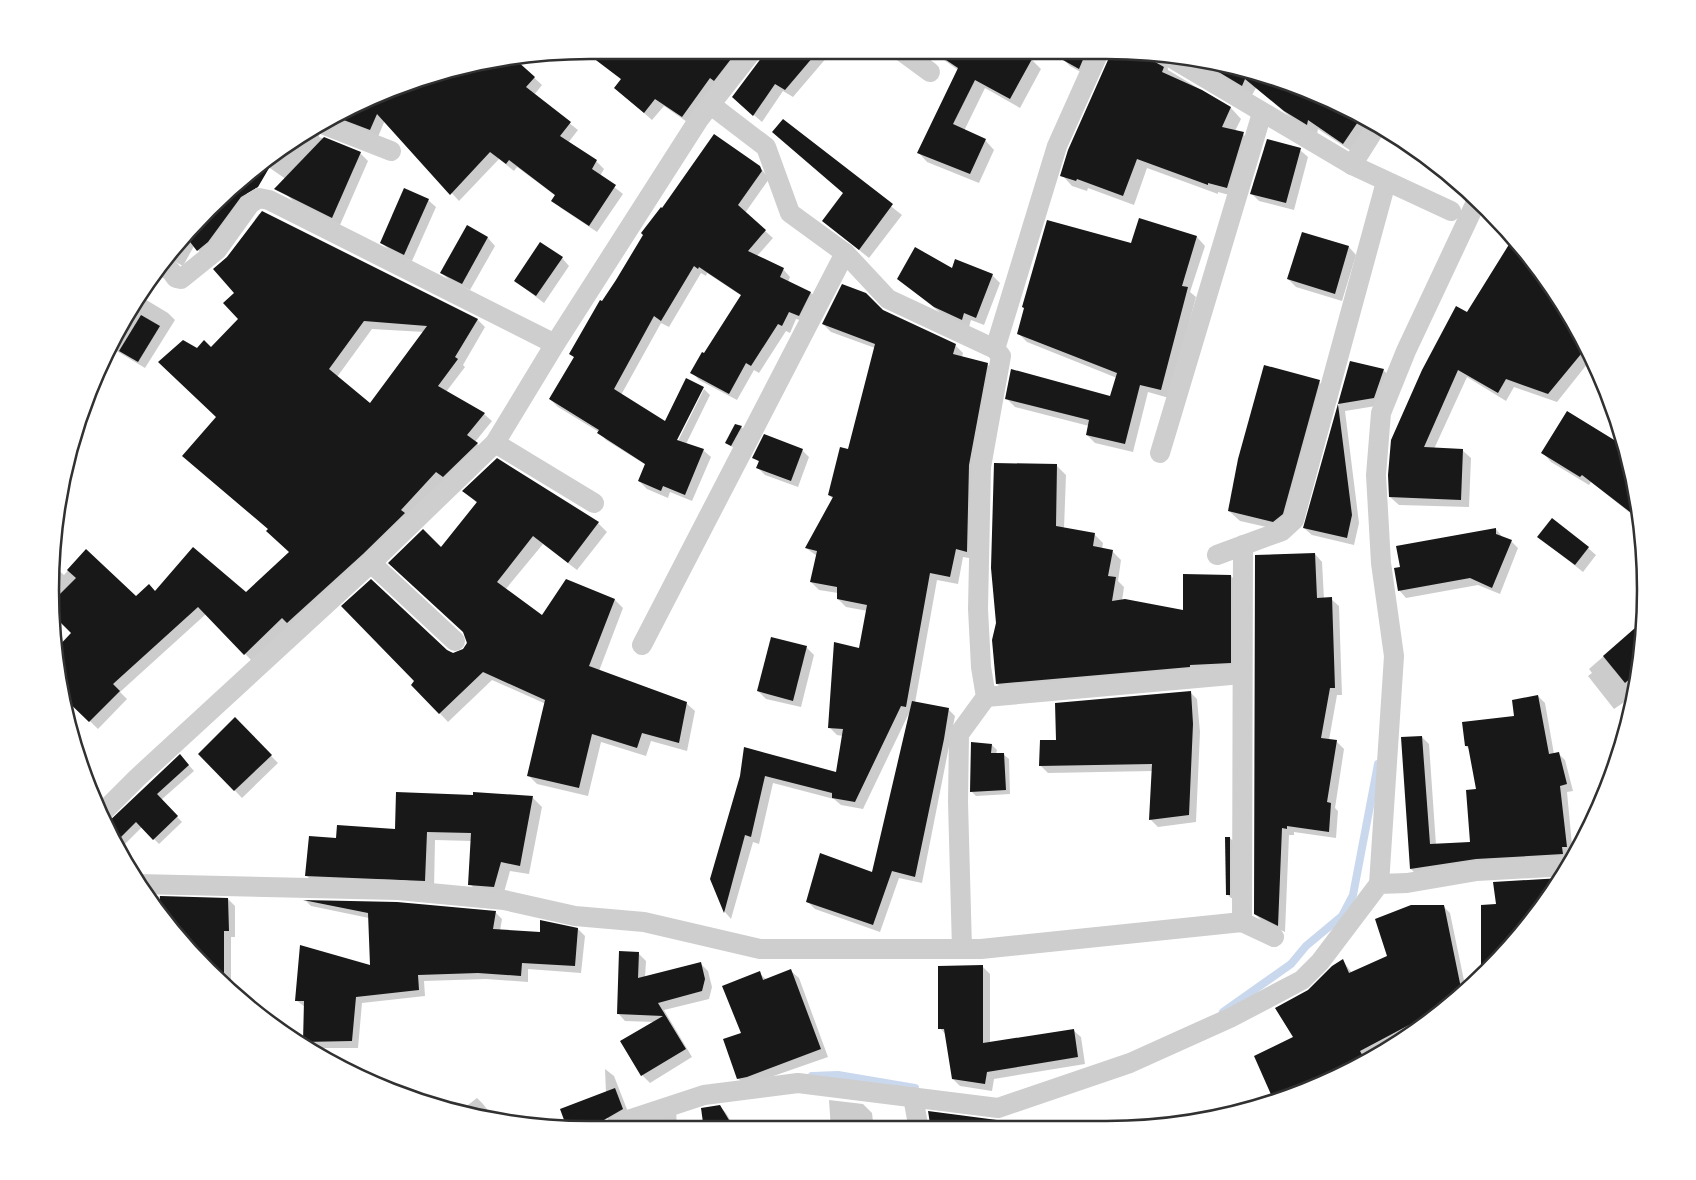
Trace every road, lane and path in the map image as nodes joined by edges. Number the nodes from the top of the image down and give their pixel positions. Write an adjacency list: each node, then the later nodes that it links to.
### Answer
1 (746, 59): 6 (street)
2 (912, 59): 5 (street)
3 (1096, 59): 18 (street)
4 (1206, 68): 7 (street)
5 (930, 72)
6 (711, 105): 15 (street); 17 (street)
7 (1262, 113): 11 (street); 20 (street)
8 (330, 127): 10 (street)
9 (1374, 131): 11 (street)
10 (391, 151)
11 (1352, 165): 12 (street)
12 (1386, 182): 14 (street); 22 (street)
13 (1474, 207): 32 (street)
14 (1451, 211)
15 (845, 253): 18 (street); 26 (street)
16 (167, 269): 17 (street)
17 (555, 344): 19 (street)
18 (995, 349): 28 (street)
19 (495, 443): 21 (street); 24 (street)
20 (1160, 454)
21 (594, 503)
22 (1243, 545): 23 (street); 27 (street)
23 (1217, 555)
24 (371, 563): 25 (street); 29 (street)
25 (455, 640)
26 (642, 645)
27 (1242, 674): 28 (street); 33 (street)
28 (986, 697): 35 (street)
29 (106, 809)
30 (1560, 866): 32 (street)
31 (148, 884): 35 (street)
32 (1379, 884): 36 (street)
33 (1242, 922): 34 (street); 35 (street)
34 (1274, 937)
35 (962, 949)
36 (913, 1097): 37 (street); 40 (street)
37 (666, 1108): 38 (street); 39 (street)
38 (625, 1121)
39 (667, 1121)
40 (917, 1121)

